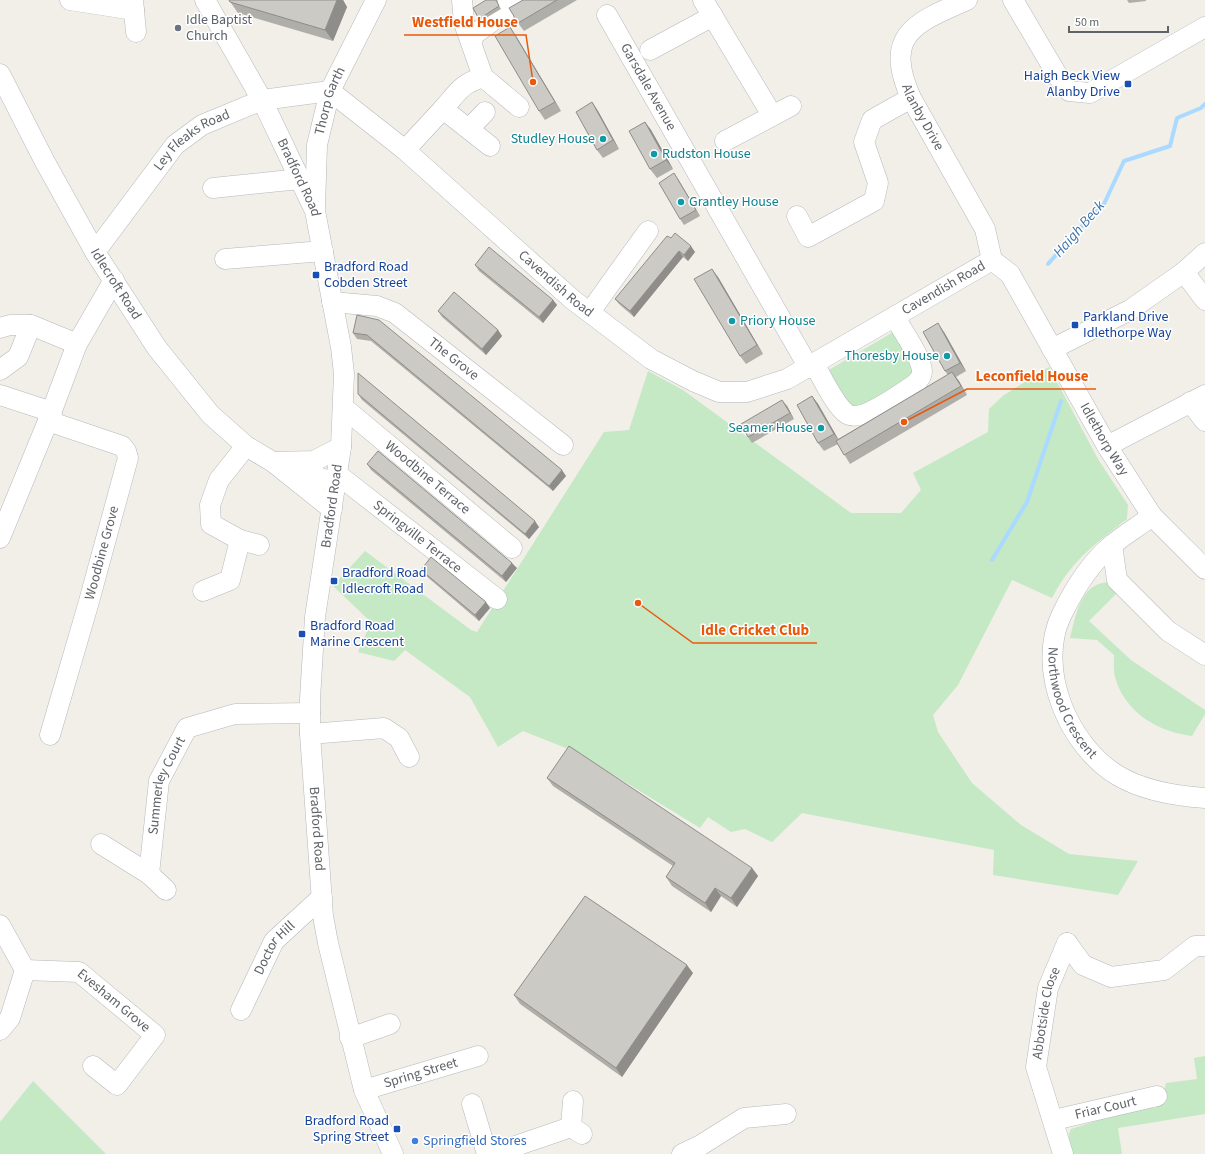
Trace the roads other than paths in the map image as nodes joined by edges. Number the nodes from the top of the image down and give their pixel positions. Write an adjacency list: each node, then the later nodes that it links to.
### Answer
1 (70, 0): 8 (street)
2 (205, 0): 19 (street, Bradford Road)
3 (376, 0): 17 (street, Thorp Garth)
4 (462, 0): 13 (street)
5 (511, 0): 13 (street)
6 (967, 0): 18 (street, Alanby Drive)
7 (1013, 0): 11 (street)
8 (133, 5): 12 (street)
9 (708, 8): 14 (street); 24 (street)
10 (607, 15): 49 (street, Garsdale Avenue)
11 (1205, 27)
12 (136, 32)
13 (471, 42): 16 (street)
14 (650, 50)
15 (0, 74): 35 (street, Idlecroft Road)
16 (484, 77): 21 (street); 22 (street)
17 (330, 91): 19 (street, Ley Fleaks Road); 28 (street, Cavendish Road); 31 (street, Thorp Garth)
18 (911, 98): 32 (street); 38 (street, Alanby Drive)
19 (262, 100): 29 (street, Bradford Road); 35 (street, Ley Fleaks Road)
20 (791, 106): 24 (street)
21 (519, 108)
22 (443, 109): 25 (street); 28 (street)
23 (485, 112): 25 (street)
24 (772, 116): 26 (street)
25 (469, 129): 27 (street)
26 (725, 140)
27 (490, 146)
28 (405, 150): 43 (street, Cavendish Road)
29 (300, 179): 30 (street); 31 (street, Bradford Road)
30 (213, 188)
31 (315, 211): 34 (street, Bradford Road)
32 (797, 216)
33 (648, 231): 43 (street)
34 (323, 250): 37 (street); 42 (street, Bradford Road)
35 (95, 252): 40 (street, Idlecroft Road)
36 (1205, 253): 39 (street)
37 (225, 259)
38 (992, 260): 44 (street, Cavendish Road); 48 (street, Idlethorp Way)
39 (1184, 272): 41 (street); 48 (street)
40 (114, 280): 47 (street); 57 (street, Idlecroft Road)
41 (1205, 300)
42 (332, 302): 53 (street, Bradford Road); 56 (street, The Grove)
43 (590, 312): 49 (street, Cavendish Road)
44 (895, 317): 49 (street, Cavendish Road); 49 (street, Cavendish Road)
45 (31, 325): 46 (street); 47 (street); 50 (street)
46 (0, 328)
47 (77, 344): 54 (street)
48 (1052, 349): 59 (street, Idlethorp Way)
49 (812, 366)
50 (0, 370)
51 (0, 395): 54 (street)
52 (1198, 399): 55 (street); 59 (street)
53 (344, 407): 58 (street, Bradford Road); 68 (street, Woodbine Terrace)
54 (50, 417): 64 (street); 75 (street, Woodbine Grove)
55 (1205, 421)
56 (563, 445)
57 (246, 446): 60 (street, Idlecroft Road); 65 (street)
58 (341, 446): 60 (street); 61 (street, Bradford Road)
59 (1107, 446): 63 (street, Idlethorp Way)
60 (273, 462): 61 (street, Idlecroft Road); 62 (street, Idlecroft Road)
61 (336, 479): 62 (street, Bradford Road); 71 (street, Springville Terrace)
62 (332, 509): 73 (street, Bradford Road)
63 (1152, 516): 67 (street, Northwood Crescent); 69 (street, Idlethorp Way)
64 (0, 538)
65 (240, 540): 66 (street); 70 (street)
66 (259, 545)
67 (1112, 545): 72 (street); 77 (street, Northwood Crescent)
68 (512, 548)
69 (1205, 568)
70 (203, 591)
71 (497, 599)
72 (1205, 655)
73 (310, 713): 74 (street, Bradford Road); 79 (street, Summerley Court)
74 (310, 734): 76 (street); 81 (street, Bradford Road)
75 (50, 735)
76 (409, 757)
77 (1205, 798)
78 (101, 844): 79 (street)
79 (149, 874): 80 (street)
80 (166, 890)
81 (322, 897): 85 (street, Doctor Hill); 88 (street, Bradford Road)
82 (0, 925): 84 (street)
83 (1205, 946): 96 (street, Abbotside Close)
84 (25, 970): 87 (street); 90 (street, Evesham Grove)
85 (241, 1010)
86 (390, 1024): 88 (street)
87 (0, 1030)
88 (350, 1038): 91 (street, Bradford Road)
89 (478, 1056): 91 (street, Spring Street)
90 (93, 1066)
91 (364, 1090): 97 (street, Bradford Road)
92 (1157, 1096): 96 (street, Friar Court)
93 (574, 1101): 99 (street)
94 (472, 1104): 98 (street)
95 (786, 1114): 100 (street)
96 (1054, 1120): 101 (street, Abbotside Close)
97 (393, 1154)
98 (487, 1154)
99 (492, 1154)
100 (682, 1154)
101 (1063, 1154)

